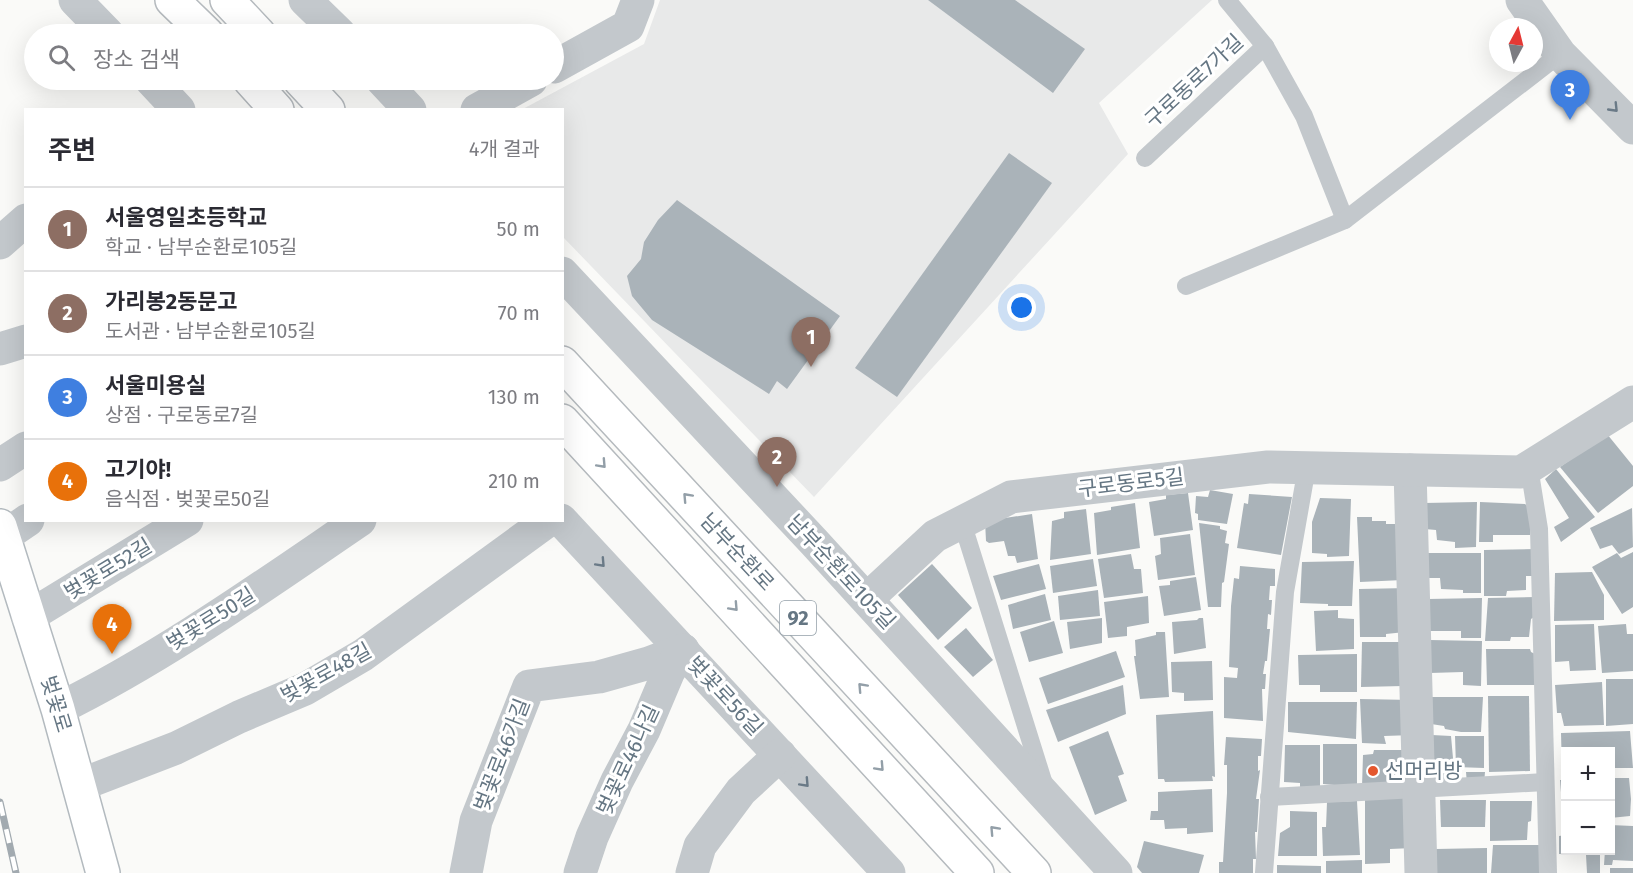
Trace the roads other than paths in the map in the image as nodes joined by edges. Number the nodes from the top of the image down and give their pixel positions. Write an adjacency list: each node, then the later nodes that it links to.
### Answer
1 (75, 0): 8 (street)
2 (172, 0): 9 (main road)
3 (227, 0): 10 (main road)
4 (305, 0): 11 (street)
5 (638, 0): 14 (street)
6 (1227, 0): 12 (lane)
7 (1522, 0): 13 (street)
8 (98, 24)
9 (197, 24)
10 (250, 24)
11 (330, 24)
12 (1264, 46): 24 (lane, 구로동로7가길); 25 (lane, 구로동로7가길)
13 (1560, 54): 23 (street, one-way to 23); 25 (lane)
14 (564, 61)
15 (259, 90): 19 (main road)
16 (309, 90): 20 (main road)
17 (391, 90): 21 (street)
18 (513, 90): 22 (street)
19 (276, 108)
20 (326, 108)
21 (408, 108)
22 (481, 108)
23 (1633, 128)
24 (1145, 158)
25 (1345, 220): 29 (lane)
26 (24, 222): 27 (street)
27 (0, 243)
28 (564, 275): 46 (street, 남부순환로105길)
29 (1186, 286)
30 (24, 342): 31 (street)
31 (0, 349)
32 (564, 365): 62 (main road, 남부순환로 / 92, one-way to 32)
33 (1633, 402): 38 (street, 구로동로5길)
34 (564, 422): 61 (main road, 남부순환로 / 92, one-way to 61)
35 (24, 449): 36 (street)
36 (0, 465)
37 (1307, 467): 39 (street, 구로동로5길); 44 (street, 구로동로5길); 54 (lane)
38 (1529, 467): 39 (street, 구로동로5길); 51 (lane)
39 (1410, 470): 53 (street)
40 (184, 522): 47 (street, 벚꽃로52길)
41 (357, 522): 49 (street, 벚꽃로50길)
42 (546, 522): 52 (street, 벚꽃로48길)
43 (563, 522): 48 (street, 벚꽃로56길, one-way to 48)
44 (962, 522): 46 (street, 구로동로5길); 55 (lane)
45 (10, 528): 47 (main road, 벚꽃로)
46 (867, 599): 55 (street, 남부순환로105길)
47 (28, 617): 49 (main road, 벚꽃로)
48 (683, 650): 50 (street, 벚꽃로56길); 57 (street, 벚꽃로46가길); 58 (street, 벚꽃로46나길)
49 (57, 709): 52 (main road, 벚꽃로)
50 (780, 755): 59 (street); 60 (street, 벚꽃로56길, one-way to 60)
51 (1545, 782): 53 (lane); 66 (lane)
52 (80, 786): 56 (main road, 벚꽃로)
53 (1418, 788): 54 (lane); 65 (street)
54 (1269, 797): 64 (lane)
55 (1049, 799): 63 (street, 남부순환로105길)
56 (103, 873)
57 (466, 873)
58 (579, 873)
59 (692, 873)
60 (889, 873)
61 (977, 873)
62 (1034, 873)
63 (1116, 873)
64 (1264, 873)
65 (1421, 873)
66 (1548, 873)

